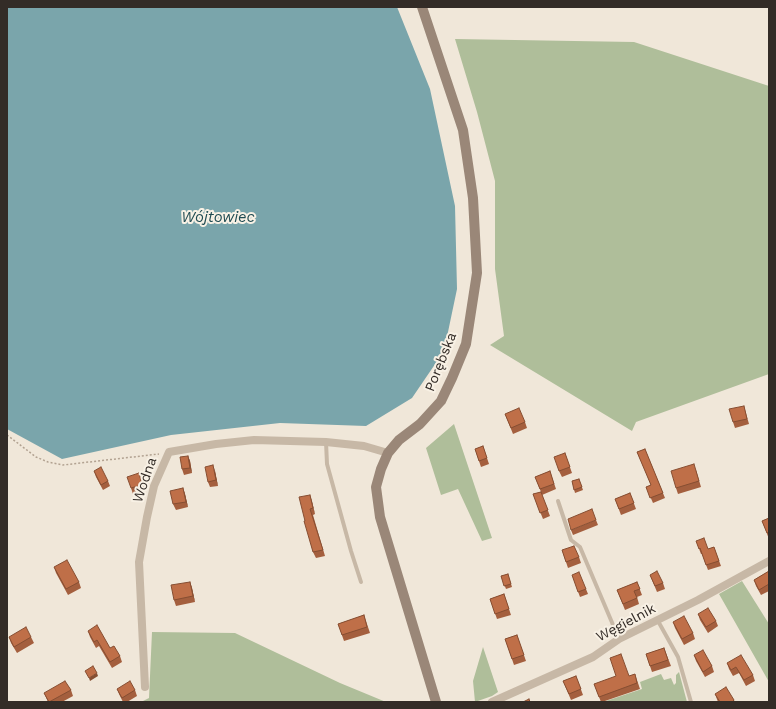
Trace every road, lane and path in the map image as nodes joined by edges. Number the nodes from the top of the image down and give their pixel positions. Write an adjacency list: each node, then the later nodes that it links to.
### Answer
1 (422, 7): 5 (street, Porębska)
2 (7, 435): 4 (path)
3 (326, 442): 4 (street, Wodna); 5 (street, Wodna); 8 (lane)
4 (169, 452): 11 (street, Wodna)
5 (388, 453): 13 (street, Porębska)
6 (558, 501): 10 (lane)
7 (769, 561): 9 (street, Węgielnik)
8 (361, 582)
9 (658, 621): 10 (street, Węgielnik); 14 (lane)
10 (619, 639): 12 (street, Węgielnik)
11 (145, 687)
12 (497, 701)
13 (436, 702)
14 (691, 702)

